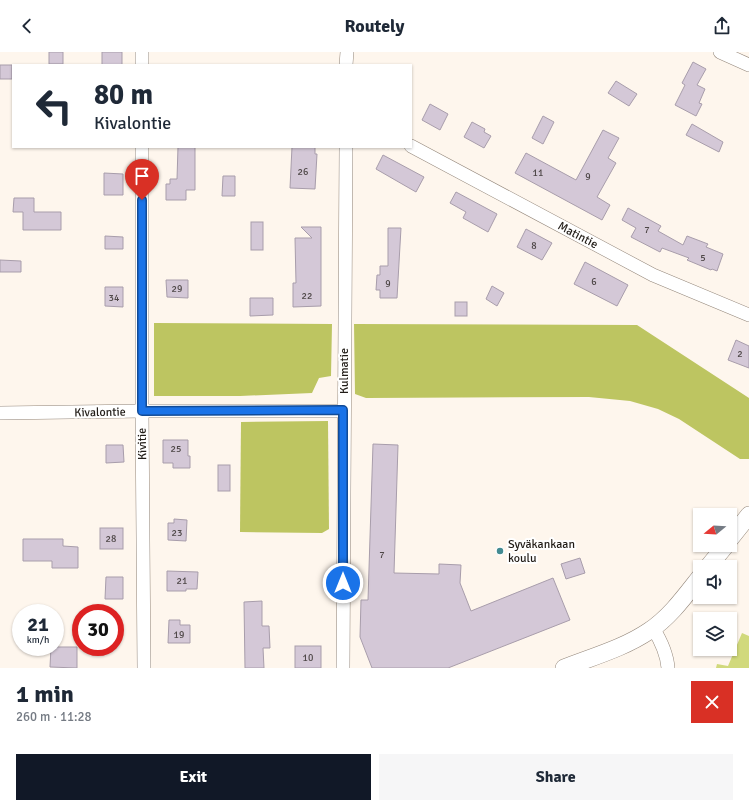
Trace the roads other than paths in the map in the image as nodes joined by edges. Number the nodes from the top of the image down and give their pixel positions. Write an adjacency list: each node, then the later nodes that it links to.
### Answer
1 (142, 52): 4 (street)
2 (347, 52): 5 (street)
3 (720, 52): 6 (street)
4 (142, 64)
5 (346, 64)
6 (749, 65)
7 (412, 147): 10 (street, Matintie)
8 (142, 148): 12 (street, Kivitie)
9 (346, 148): 11 (street, Kulmatie)
10 (749, 315)
11 (343, 410): 12 (street, Kivalontie); 21 (street, Kulmatie)
12 (142, 411): 13 (street, Kivalontie); 20 (street, Kivitie)
13 (0, 413)
14 (749, 515): 15 (street)
15 (737, 530)
16 (720, 552): 17 (street)
17 (714, 560)
18 (693, 585): 19 (street)
19 (653, 628): 22 (street); 23 (street)
20 (144, 668)
21 (343, 668)
22 (564, 668)
23 (668, 668)

